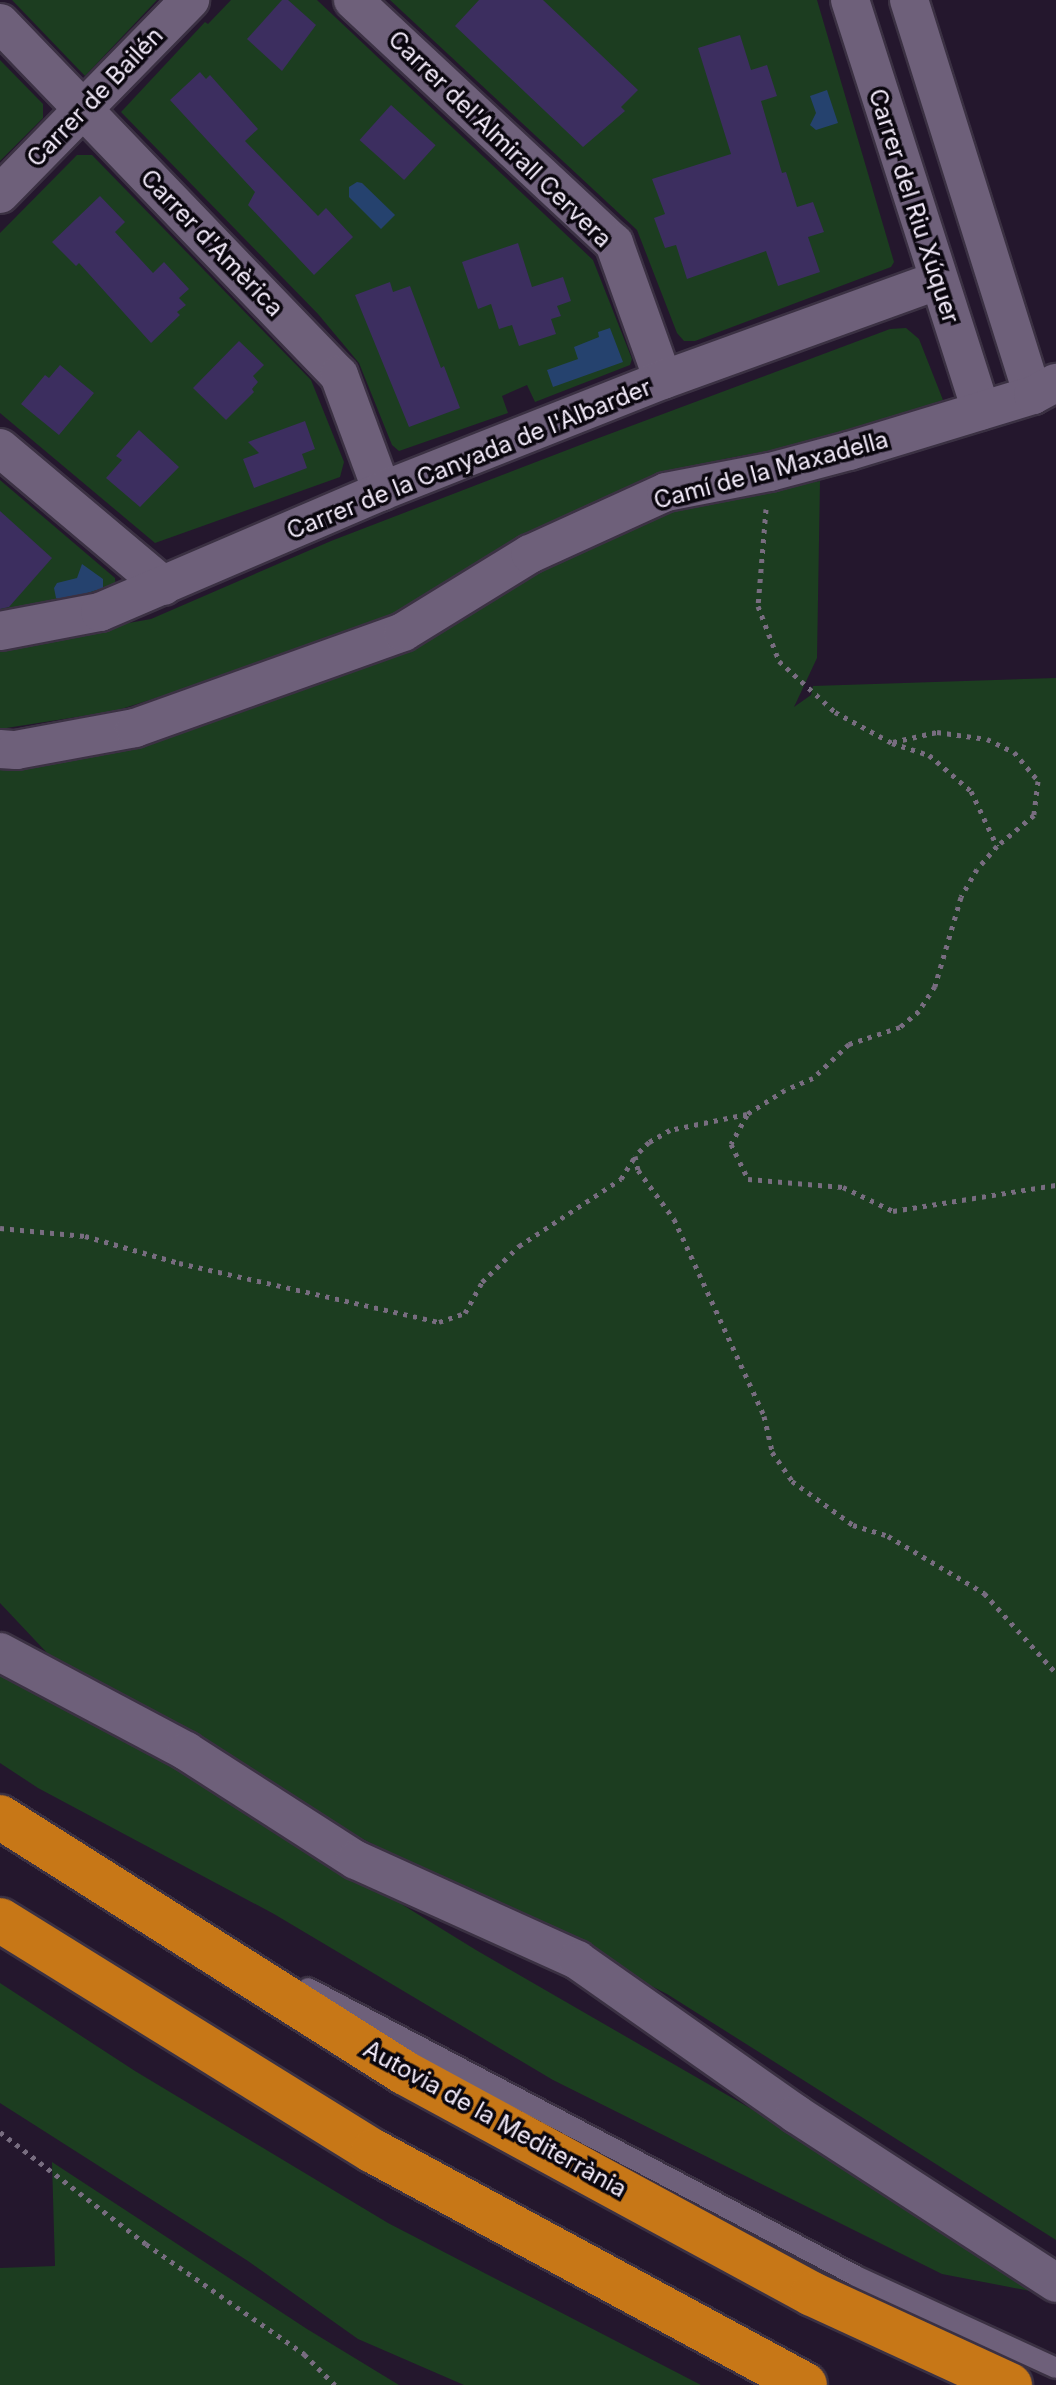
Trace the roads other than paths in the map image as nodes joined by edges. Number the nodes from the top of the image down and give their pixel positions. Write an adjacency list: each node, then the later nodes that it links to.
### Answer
1 (190, 0): 6 (street, Carrer de Bailén)
2 (353, 0): 9 (street, Carrer del'Almirall Cervera)
3 (850, 0): 8 (street, Carrer del Riu Xúquer)
4 (909, 0): 10 (street)
5 (0, 23): 6 (street, Carrer d'Amèrica)
6 (84, 110): 7 (street, Carrer de Bailén); 13 (street, Carrer d'Amèrica)
7 (0, 194)
8 (937, 281): 9 (street, Carrer de la Canyada de l'Albarder); 11 (street, Carrer del Riu Xúquer)
9 (663, 380): 13 (street, Carrer de la Canyada de l'Albarder)
10 (1045, 389): 11 (street, Camí de la Maxadella)
11 (981, 411): 16 (street, Camí de la Maxadella)
12 (0, 448): 14 (street)
13 (382, 491): 14 (street, Carrer de la Canyada de l'Albarder)
14 (164, 586): 15 (street, Carrer de la Canyada de l'Albarder)
15 (0, 631)
16 (0, 749)
17 (0, 1652): 21 (street)
18 (0, 1817): 19 (highway, Autovia de la Mediterrània)
19 (64, 1858): 22 (lane); 24 (highway, Autovia de la Mediterrània)
20 (0, 1920): 23 (highway)
21 (1056, 2283)
22 (1056, 2368)
23 (805, 2385)
24 (1010, 2385)

